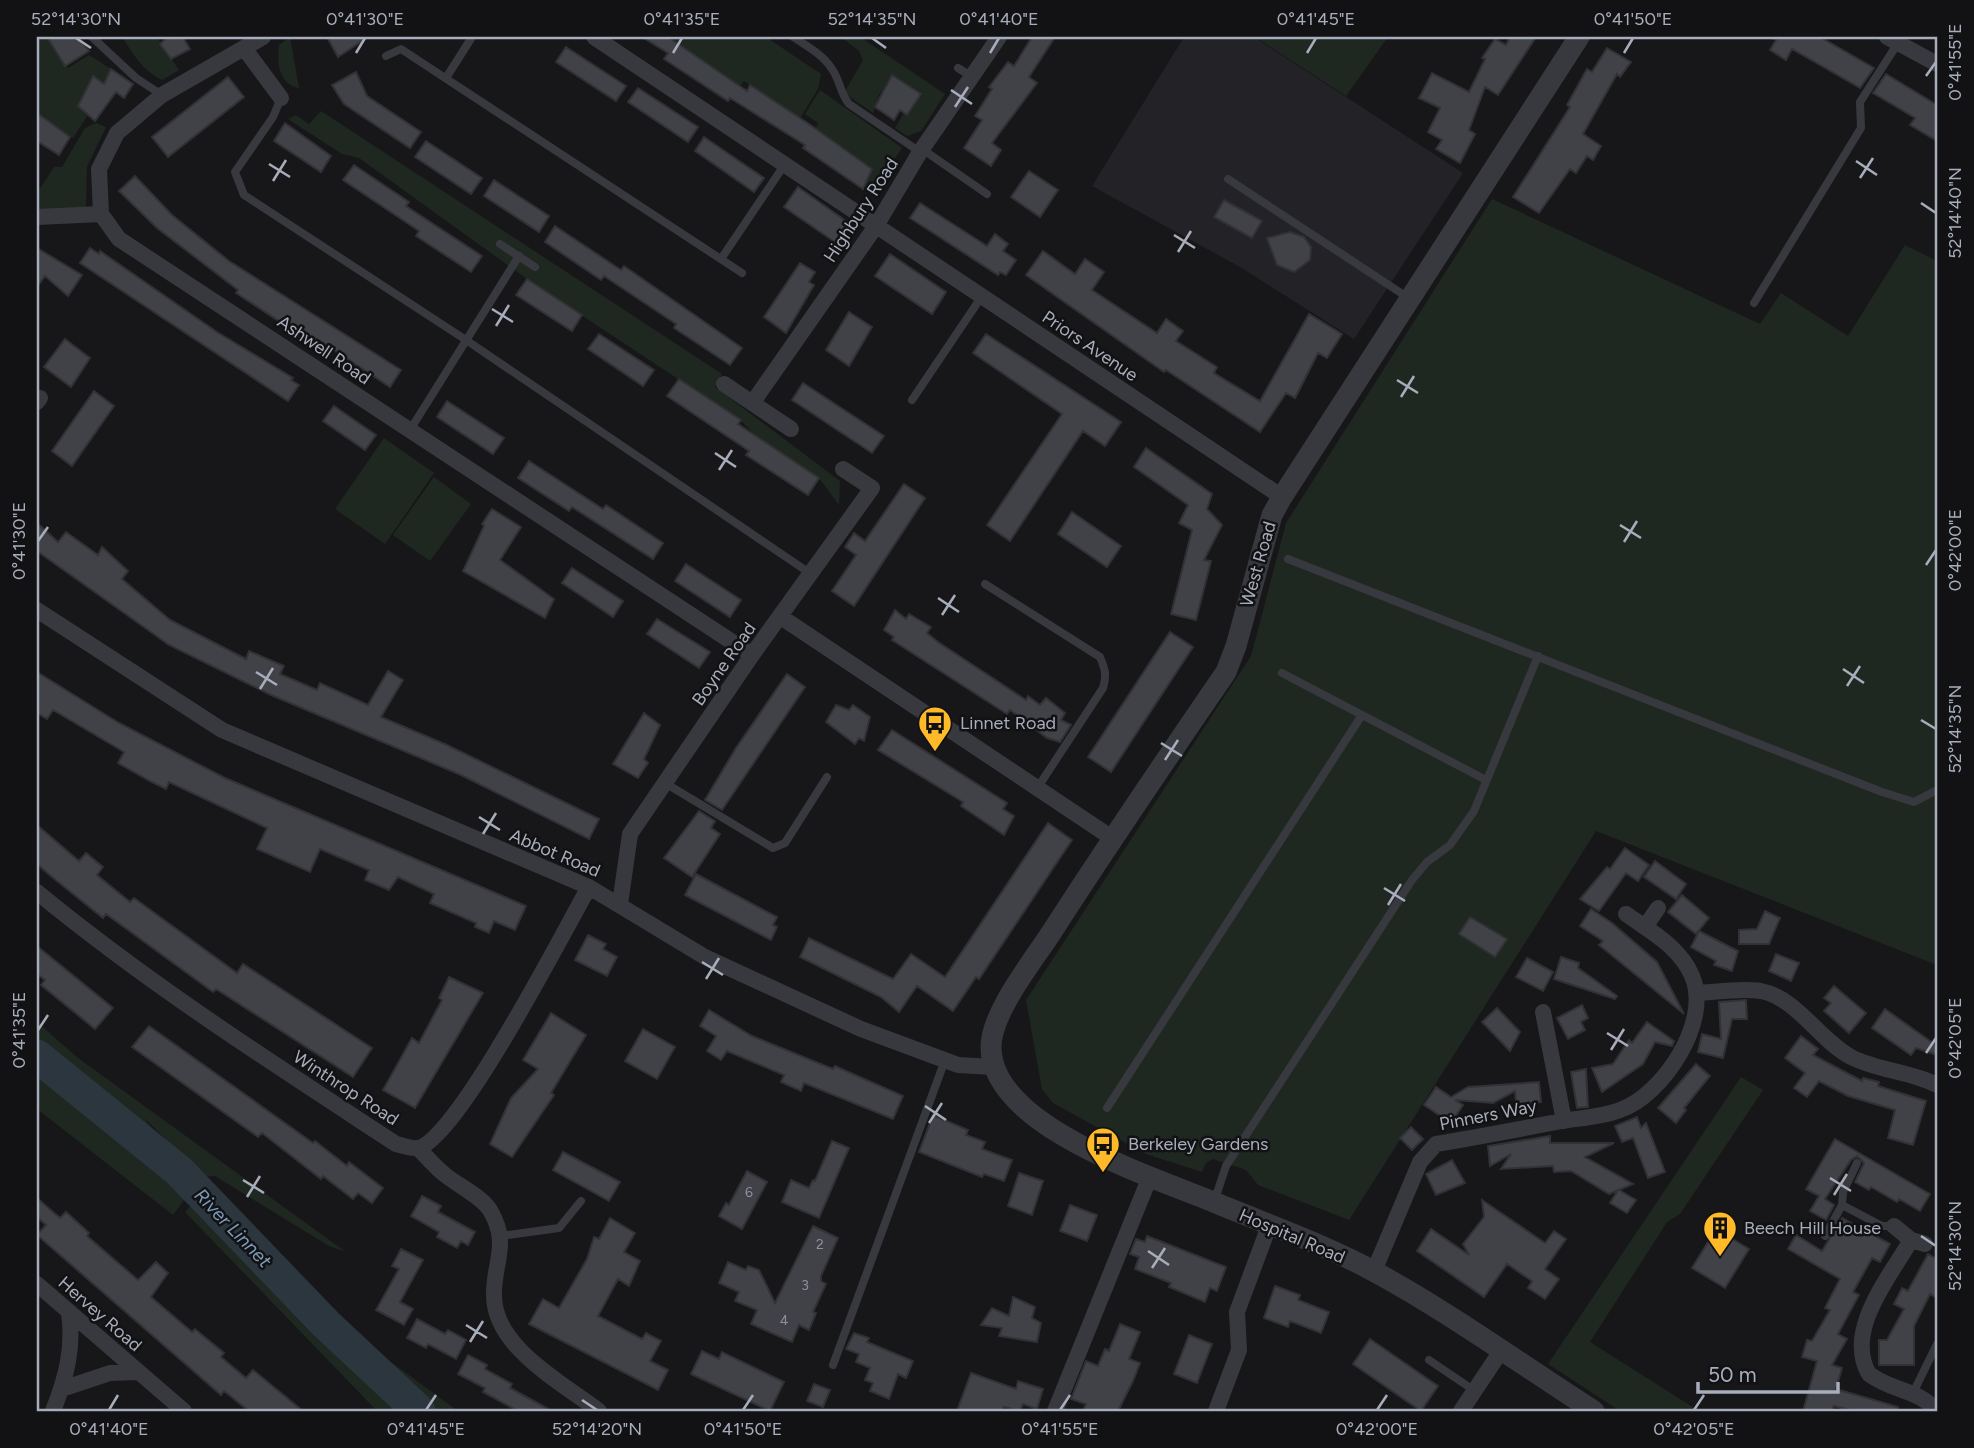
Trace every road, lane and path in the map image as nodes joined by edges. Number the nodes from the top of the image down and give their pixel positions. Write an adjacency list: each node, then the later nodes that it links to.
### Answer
1 (92, 37): 13 (lane)
2 (263, 37): 9 (street)
3 (471, 37): 12 (lane)
4 (594, 37): 16 (street)
5 (793, 37): 15 (lane)
6 (999, 37): 15 (street, Highbury Road)
7 (1579, 37): 28 (street, West Road)
8 (1893, 40): 11 (street); 29 (lane)
9 (244, 48): 13 (street); 14 (street)
10 (386, 56): 12 (lane)
11 (1937, 64)
12 (446, 78): 24 (lane)
13 (162, 95): 19 (street)
14 (281, 98): 30 (lane)
15 (921, 151): 18 (lane); 21 (street, Highbury Road)
16 (785, 164): 21 (street); 24 (lane)
17 (1228, 179): 28 (lane)
18 (987, 194)
19 (101, 214): 20 (street); 35 (street, Ashwell Road)
20 (37, 217)
21 (876, 226): 27 (street, Priors Avenue); 33 (street, Highbury Road)
22 (500, 244): 23 (lane)
23 (519, 256): 25 (lane); 30 (lane)
24 (721, 259): 26 (lane)
25 (535, 267)
26 (742, 273)
27 (982, 296): 32 (lane); 37 (street, Priors Avenue)
28 (1410, 299): 37 (street, West Road)
29 (1754, 303)
30 (466, 340): 35 (lane); 39 (lane)
31 (724, 384): 33 (street)
32 (912, 400)
33 (753, 402): 34 (street)
34 (790, 429)
35 (410, 430): 43 (street, Ashwell Road)
36 (843, 470): 39 (street, Boyne Road)
37 (1282, 497): 52 (street, West Road)
38 (1288, 559): 44 (lane)
39 (811, 574): 42 (street, Boyne Road)
40 (985, 584): 50 (lane)
41 (37, 610): 53 (street, Abbot Road)
42 (781, 617): 43 (street, Boyne Road); 50 (street)
43 (752, 655): 49 (street, Boyne Road)
44 (1538, 656): 48 (lane); 51 (lane)
45 (1282, 673): 46 (lane)
46 (1362, 715): 48 (lane); 64 (lane)
47 (827, 777): 49 (lane)
48 (1486, 780): 70 (lane)
49 (665, 783): 55 (street, Boyne Road)
50 (1038, 786): 52 (street)
51 (1937, 790)
52 (1112, 838): 62 (street, West Road)
53 (589, 887): 55 (street, Abbot Road); 66 (street)
54 (37, 892): 66 (street, Winthrop Road)
55 (620, 904): 61 (street, Abbot Road)
56 (1658, 908): 58 (street)
57 (1626, 914): 58 (street)
58 (1645, 928): 59 (street)
59 (1696, 993): 63 (street); 65 (street, Pinners Way)
60 (1543, 1012): 65 (street, Pinners Way)
61 (945, 1060): 62 (street, Abbot Road); 82 (lane)
62 (993, 1067): 68 (street, Hospital Road)
63 (1937, 1085)
64 (1107, 1108)
65 (1564, 1121): 76 (street, Pinners Way)
66 (418, 1147): 74 (street)
67 (1857, 1163): 71 (lane)
68 (1149, 1179): 70 (street, Hospital Road); 90 (street)
69 (581, 1201): 74 (lane)
70 (1214, 1202): 72 (street, Hospital Road)
71 (1842, 1205): 73 (lane); 75 (lane)
72 (1269, 1226): 76 (street, Hospital Road); 91 (street)
73 (1894, 1226): 86 (street)
74 (500, 1236): 89 (street)
75 (1825, 1236)
76 (1374, 1271): 80 (street, Hospital Road)
77 (37, 1284): 78 (street, Hervey Road)
78 (69, 1312): 83 (street, Hervey Road); 84 (street)
79 (1937, 1344): 86 (lane)
80 (1501, 1351): 85 (street); 93 (street, Hospital Road)
81 (1429, 1360): 85 (lane)
82 (833, 1365)
83 (138, 1372): 84 (street, Hervey Road); 88 (street, Hervey Road)
84 (62, 1389): 87 (street)
85 (1475, 1391): 92 (street)
86 (1914, 1391): 94 (street)
87 (54, 1411)
88 (184, 1411)
89 (599, 1411)
90 (1055, 1411)
91 (1216, 1411)
92 (1461, 1411)
93 (1593, 1411)
94 (1937, 1411)

